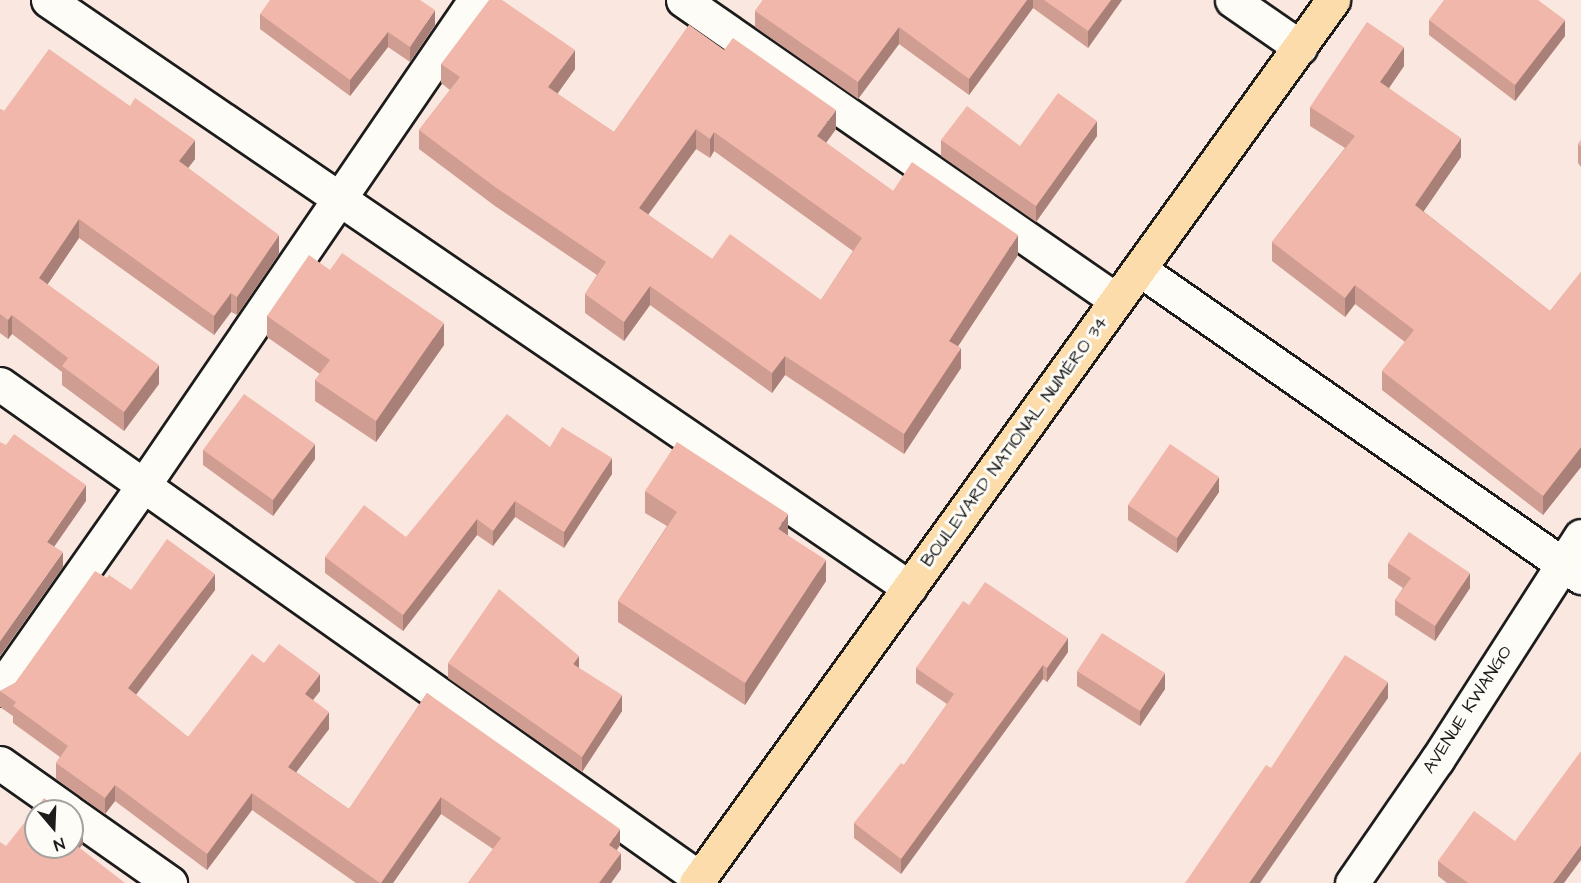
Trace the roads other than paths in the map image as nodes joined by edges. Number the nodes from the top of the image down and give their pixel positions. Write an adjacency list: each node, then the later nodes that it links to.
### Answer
1 (48, 0): 7 (street)
2 (475, 0): 7 (street)
3 (683, 0): 9 (street)
4 (1232, 0): 6 (street)
5 (1333, 0): 6 (main road, BOULEVARD NATIONAL NUMÉRO 34)
6 (1300, 47): 8 (main road, BOULEVARD NATIONAL NUMÉRO 34)
7 (340, 199): 11 (street); 13 (street)
8 (1139, 269): 9 (main road, BOULEVARD NATIONAL NUMÉRO 34); 12 (street)
9 (1116, 300): 13 (main road, BOULEVARD NATIONAL NUMÉRO 34)
10 (0, 384): 11 (street)
11 (146, 483): 14 (street); 18 (street)
12 (1575, 558): 20 (street, AVENUE KWANGO)
13 (910, 588): 18 (main road, BOULEVARD NATIONAL NUMÉRO 34)
14 (0, 689)
15 (0, 763): 16 (street)
16 (51, 799)
17 (84, 822): 19 (street)
18 (698, 881)
19 (170, 883)
20 (1352, 883)

